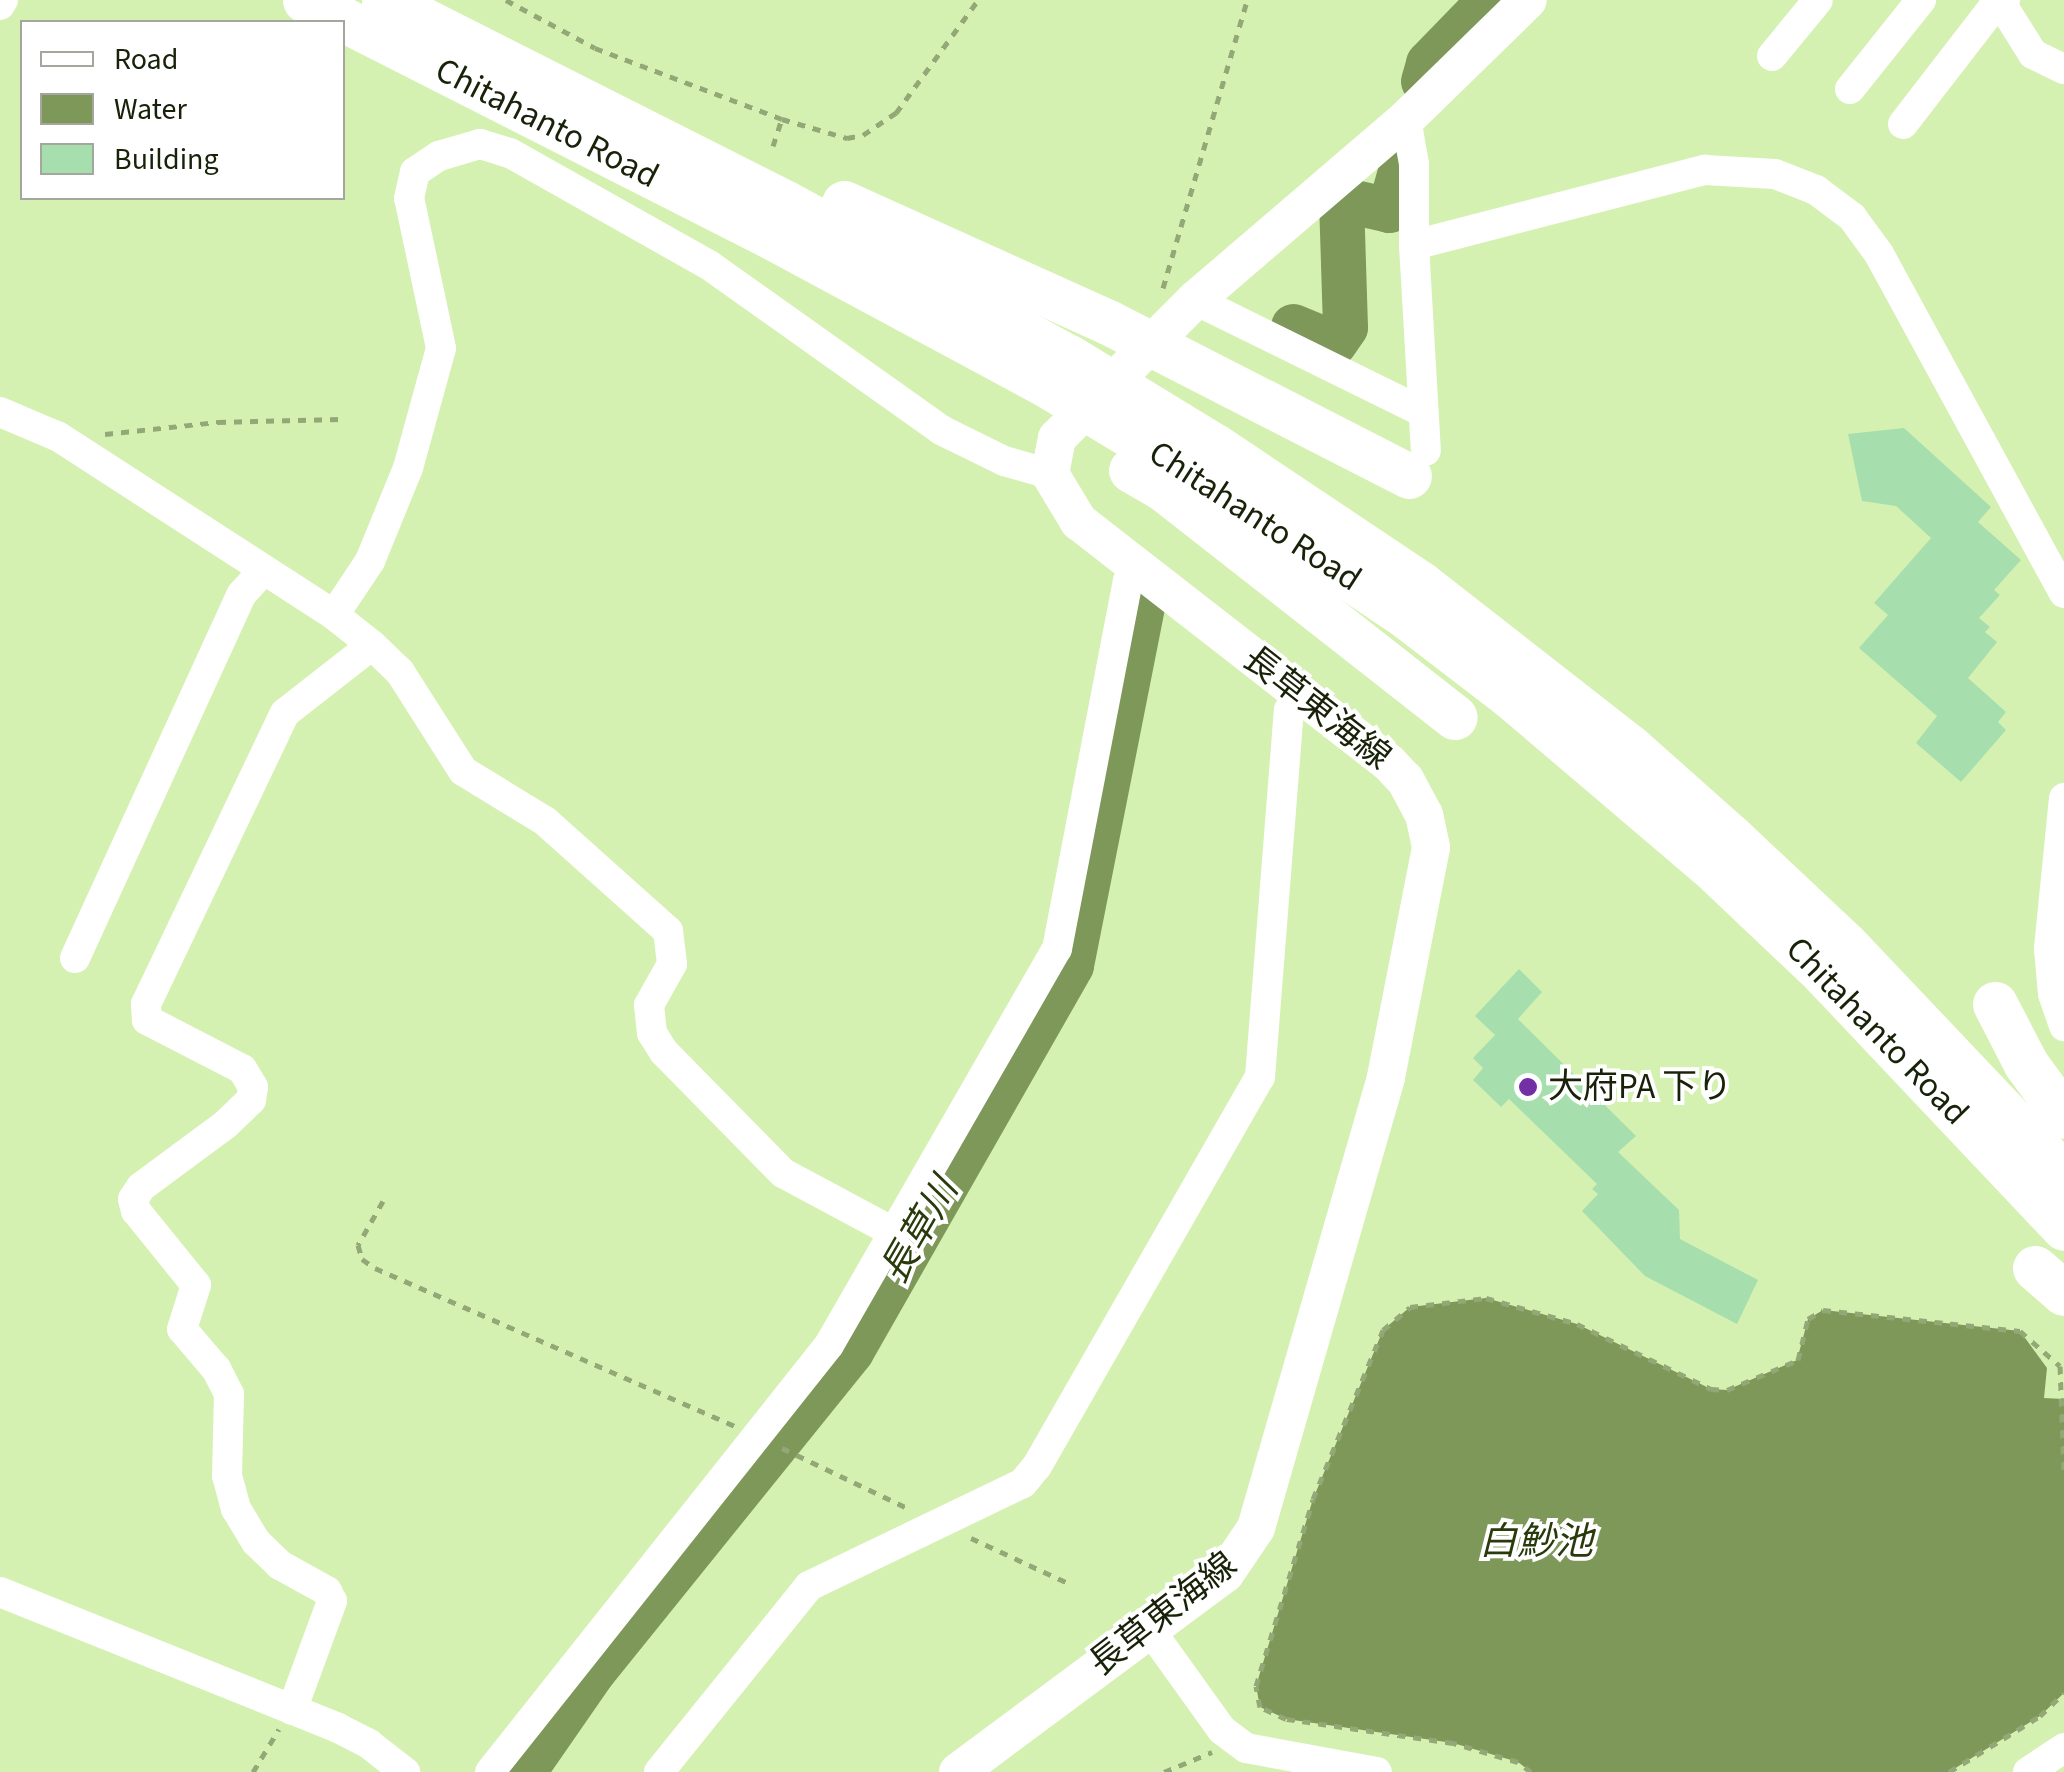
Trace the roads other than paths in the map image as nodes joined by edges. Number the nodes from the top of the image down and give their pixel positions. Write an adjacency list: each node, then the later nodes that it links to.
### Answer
1 (305, 0): 7 (highway, Chitahanto Road)
2 (384, 0): 12 (highway, Chitahanto Road)
3 (1528, 0): 13 (main road)
4 (1818, 0): 9 (street)
5 (1921, 0): 11 (street)
6 (2002, 1): 10 (street); 14 (street)
7 (345, 20)
8 (345, 20): 18 (highway, Chitahanto Road)
9 (1772, 56)
10 (2064, 69)
11 (1850, 89)
12 (605, 111): 17 (highway); 18 (highway, Chitahanto Road)
13 (1406, 119): 15 (street); 16 (main road)
14 (1902, 124)
15 (1414, 245): 20 (street); 26 (street)
16 (1195, 300): 17 (main road); 20 (street)
17 (1177, 344): 22 (highway); 23 (main road)
18 (1046, 381): 21 (highway, Chitahanto Road); 21 (highway)
19 (0, 412): 25 (street)
20 (1423, 412): 22 (street)
21 (1113, 422): 30 (highway); 37 (highway, Chitahanto Road); 38 (highway, Chitahanto Road)
22 (1418, 464)
23 (1050, 474): 24 (main road, 長草東海線); 27 (street)
24 (1135, 566): 29 (main road, 長草東海線); 39 (street)
25 (263, 571): 27 (street); 33 (street)
26 (2064, 594)
27 (334, 615): 28 (street)
28 (372, 645): 39 (street); 42 (street)
29 (1301, 694): 41 (main road, 長草東海線); 46 (street)
30 (1455, 718)
31 (2064, 798): 32 (street)
32 (2056, 948): 35 (street)
33 (75, 958)
34 (1996, 1004): 36 (highway)
35 (2064, 1026)
36 (2064, 1116)
37 (2064, 1175)
38 (2064, 1228)
39 (895, 1234): 45 (street)
40 (0, 1592): 42 (street)
41 (1148, 1627): 47 (main road, 長草東海線); 48 (street)
42 (292, 1710): 44 (street)
43 (2064, 1748): 49 (street)
44 (405, 1772)
45 (490, 1772)
46 (659, 1772)
47 (958, 1772)
48 (1377, 1772)
49 (2028, 1772)

